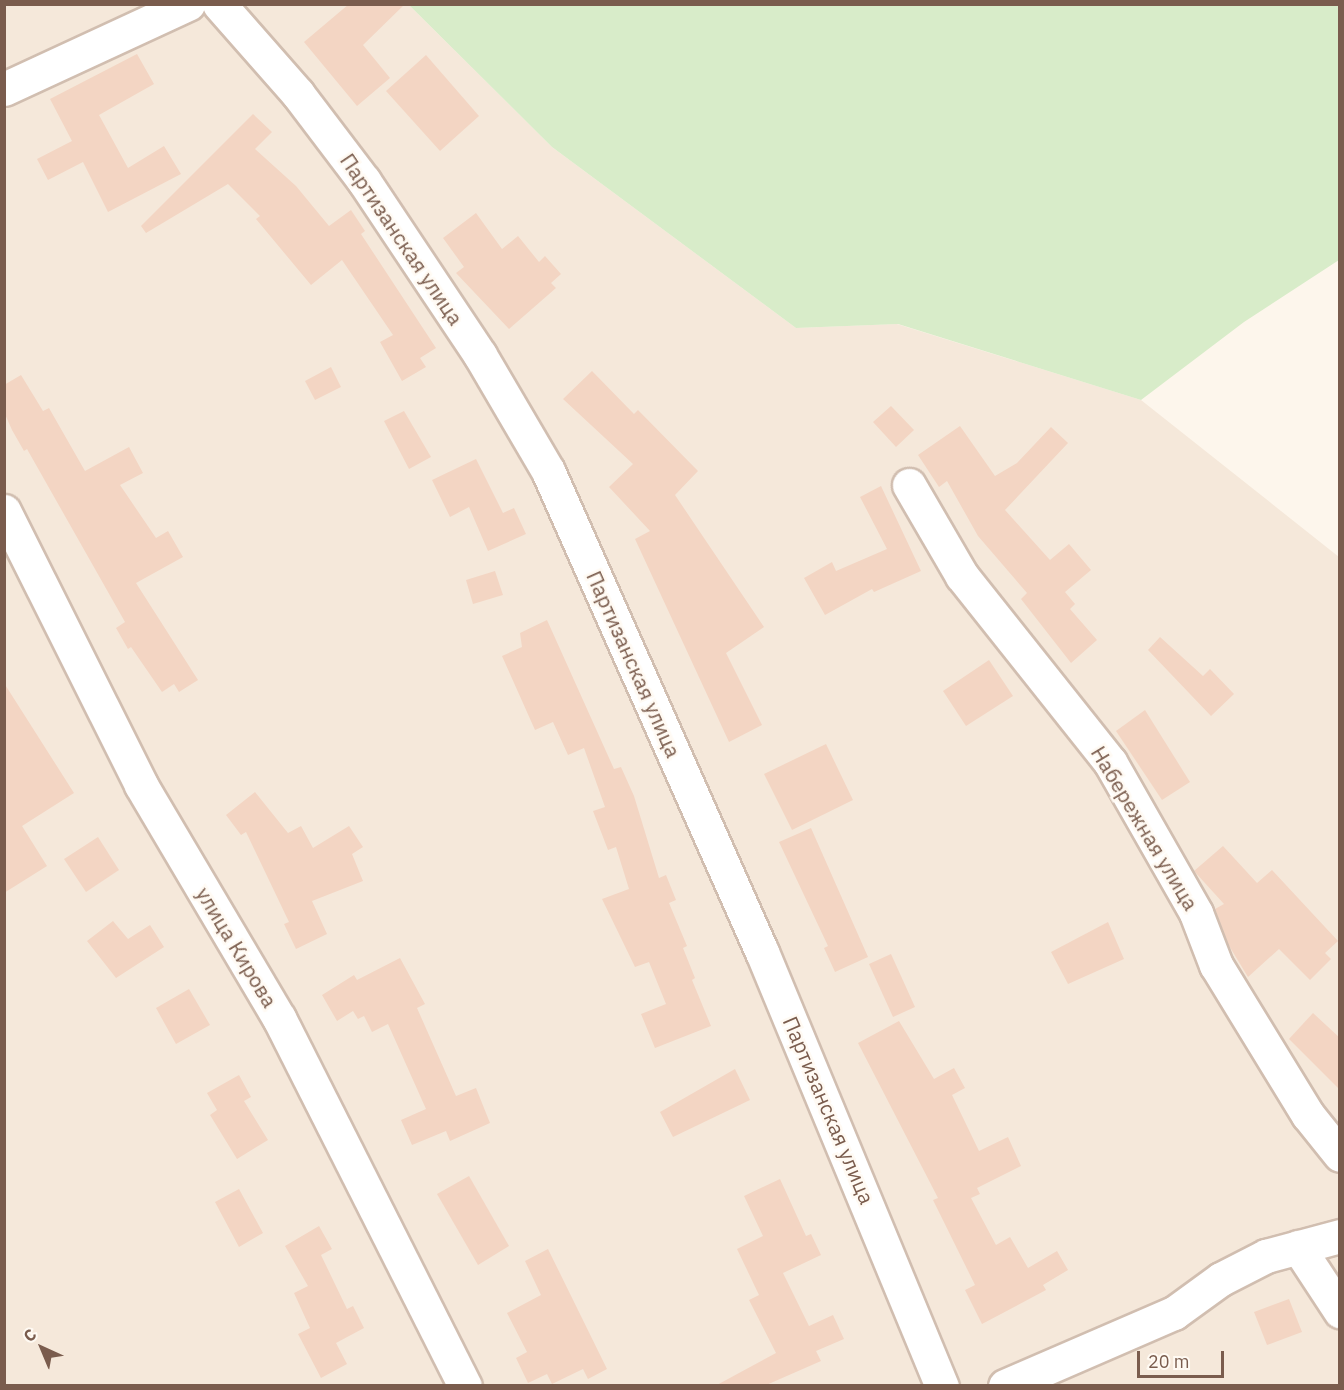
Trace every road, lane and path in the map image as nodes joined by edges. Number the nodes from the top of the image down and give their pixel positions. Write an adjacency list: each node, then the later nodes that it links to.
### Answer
1 (188, 4): 3 (street)
2 (219, 4): 11 (street, Партизанская улица)
3 (4, 89)
4 (909, 485): 6 (street, Набережная улица)
5 (4, 511): 10 (street, улица Кирова)
6 (1340, 1155)
7 (1340, 1236): 8 (street)
8 (1298, 1247): 9 (street); 12 (street)
9 (1340, 1311)
10 (459, 1384)
11 (942, 1386)
12 (1005, 1386)

